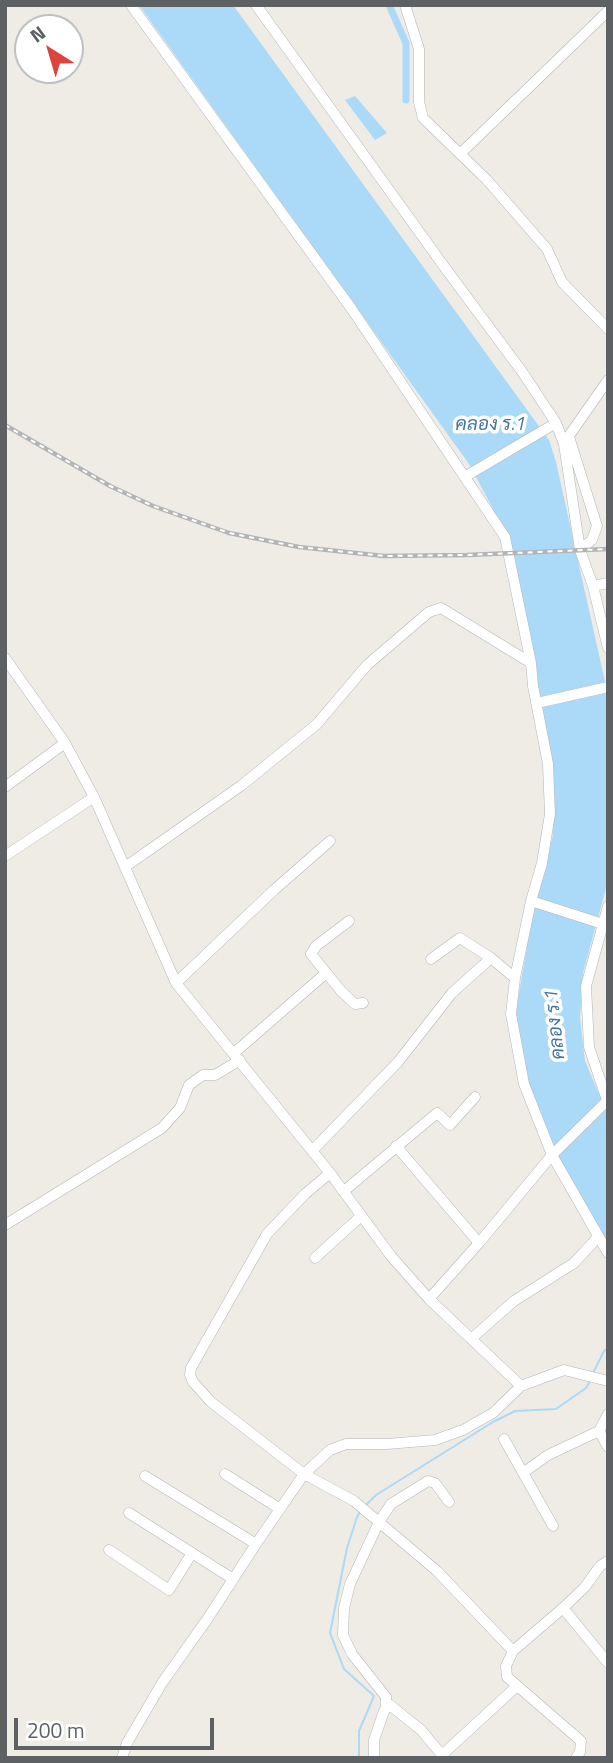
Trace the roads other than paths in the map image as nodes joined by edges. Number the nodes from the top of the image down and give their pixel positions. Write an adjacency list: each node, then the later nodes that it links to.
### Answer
1 (131, 5): 10 (street)
2 (256, 5): 8 (street)
3 (405, 5): 5 (street)
4 (608, 11): 5 (street)
5 (461, 153): 6 (street)
6 (608, 329)
7 (608, 380): 9 (street)
8 (556, 423): 9 (street); 10 (street)
9 (566, 440): 11 (street); 11 (street)
10 (466, 476): 16 (street)
11 (580, 550): 13 (street)
12 (608, 583): 13 (street)
13 (593, 586): 14 (street)
14 (608, 648)
15 (5, 658): 19 (street)
16 (531, 663): 18 (street); 24 (street)
17 (608, 687): 18 (street)
18 (540, 702): 25 (street)
19 (65, 743): 20 (street); 21 (street)
20 (5, 787)
21 (94, 797): 23 (street); 24 (street)
22 (330, 841): 33 (street)
23 (5, 856)
24 (125, 867): 33 (street)
25 (531, 901): 28 (street); 32 (street)
26 (608, 906): 28 (street)
27 (349, 921): 31 (street)
28 (603, 924): 37 (street)
29 (491, 958): 30 (street); 32 (street); 39 (street)
30 (431, 959)
31 (325, 974): 34 (street); 35 (street)
32 (515, 978): 40 (street)
33 (176, 983): 35 (street)
34 (363, 1003)
35 (237, 1056): 39 (street); 44 (street)
36 (475, 1097): 38 (street)
37 (607, 1102): 40 (street)
38 (396, 1146): 42 (street); 46 (street)
39 (312, 1151): 41 (street)
40 (552, 1155): 45 (street); 46 (street)
41 (330, 1173): 42 (street); 59 (street)
42 (344, 1191): 43 (street)
43 (361, 1216): 48 (street); 49 (street)
44 (5, 1225)
45 (598, 1237): 47 (street); 50 (street)
46 (479, 1243): 49 (street)
47 (608, 1253)
48 (315, 1258)
49 (429, 1299): 50 (street)
50 (471, 1339): 52 (street)
51 (607, 1381): 52 (street)
52 (521, 1387): 59 (street)
53 (608, 1414): 54 (street)
54 (598, 1431): 56 (street); 57 (street)
55 (504, 1439): 57 (street)
56 (608, 1447)
57 (523, 1473): 65 (street)
58 (225, 1474): 62 (street)
59 (304, 1474): 62 (street); 64 (street)
60 (145, 1476): 66 (street)
61 (449, 1502): 64 (street)
62 (279, 1509): 66 (street)
63 (129, 1513): 68 (street)
64 (379, 1522): 72 (street); 75 (street)
65 (553, 1526)
66 (256, 1544): 70 (street)
67 (109, 1550): 68 (street)
68 (192, 1553): 70 (street)
69 (608, 1561): 71 (street)
70 (233, 1579): 76 (street)
71 (563, 1608): 72 (street); 73 (street)
72 (513, 1651): 74 (street)
73 (608, 1663)
74 (517, 1686): 75 (street); 78 (street)
75 (386, 1707): 77 (street)
76 (122, 1758)
77 (374, 1758)
78 (576, 1758)

